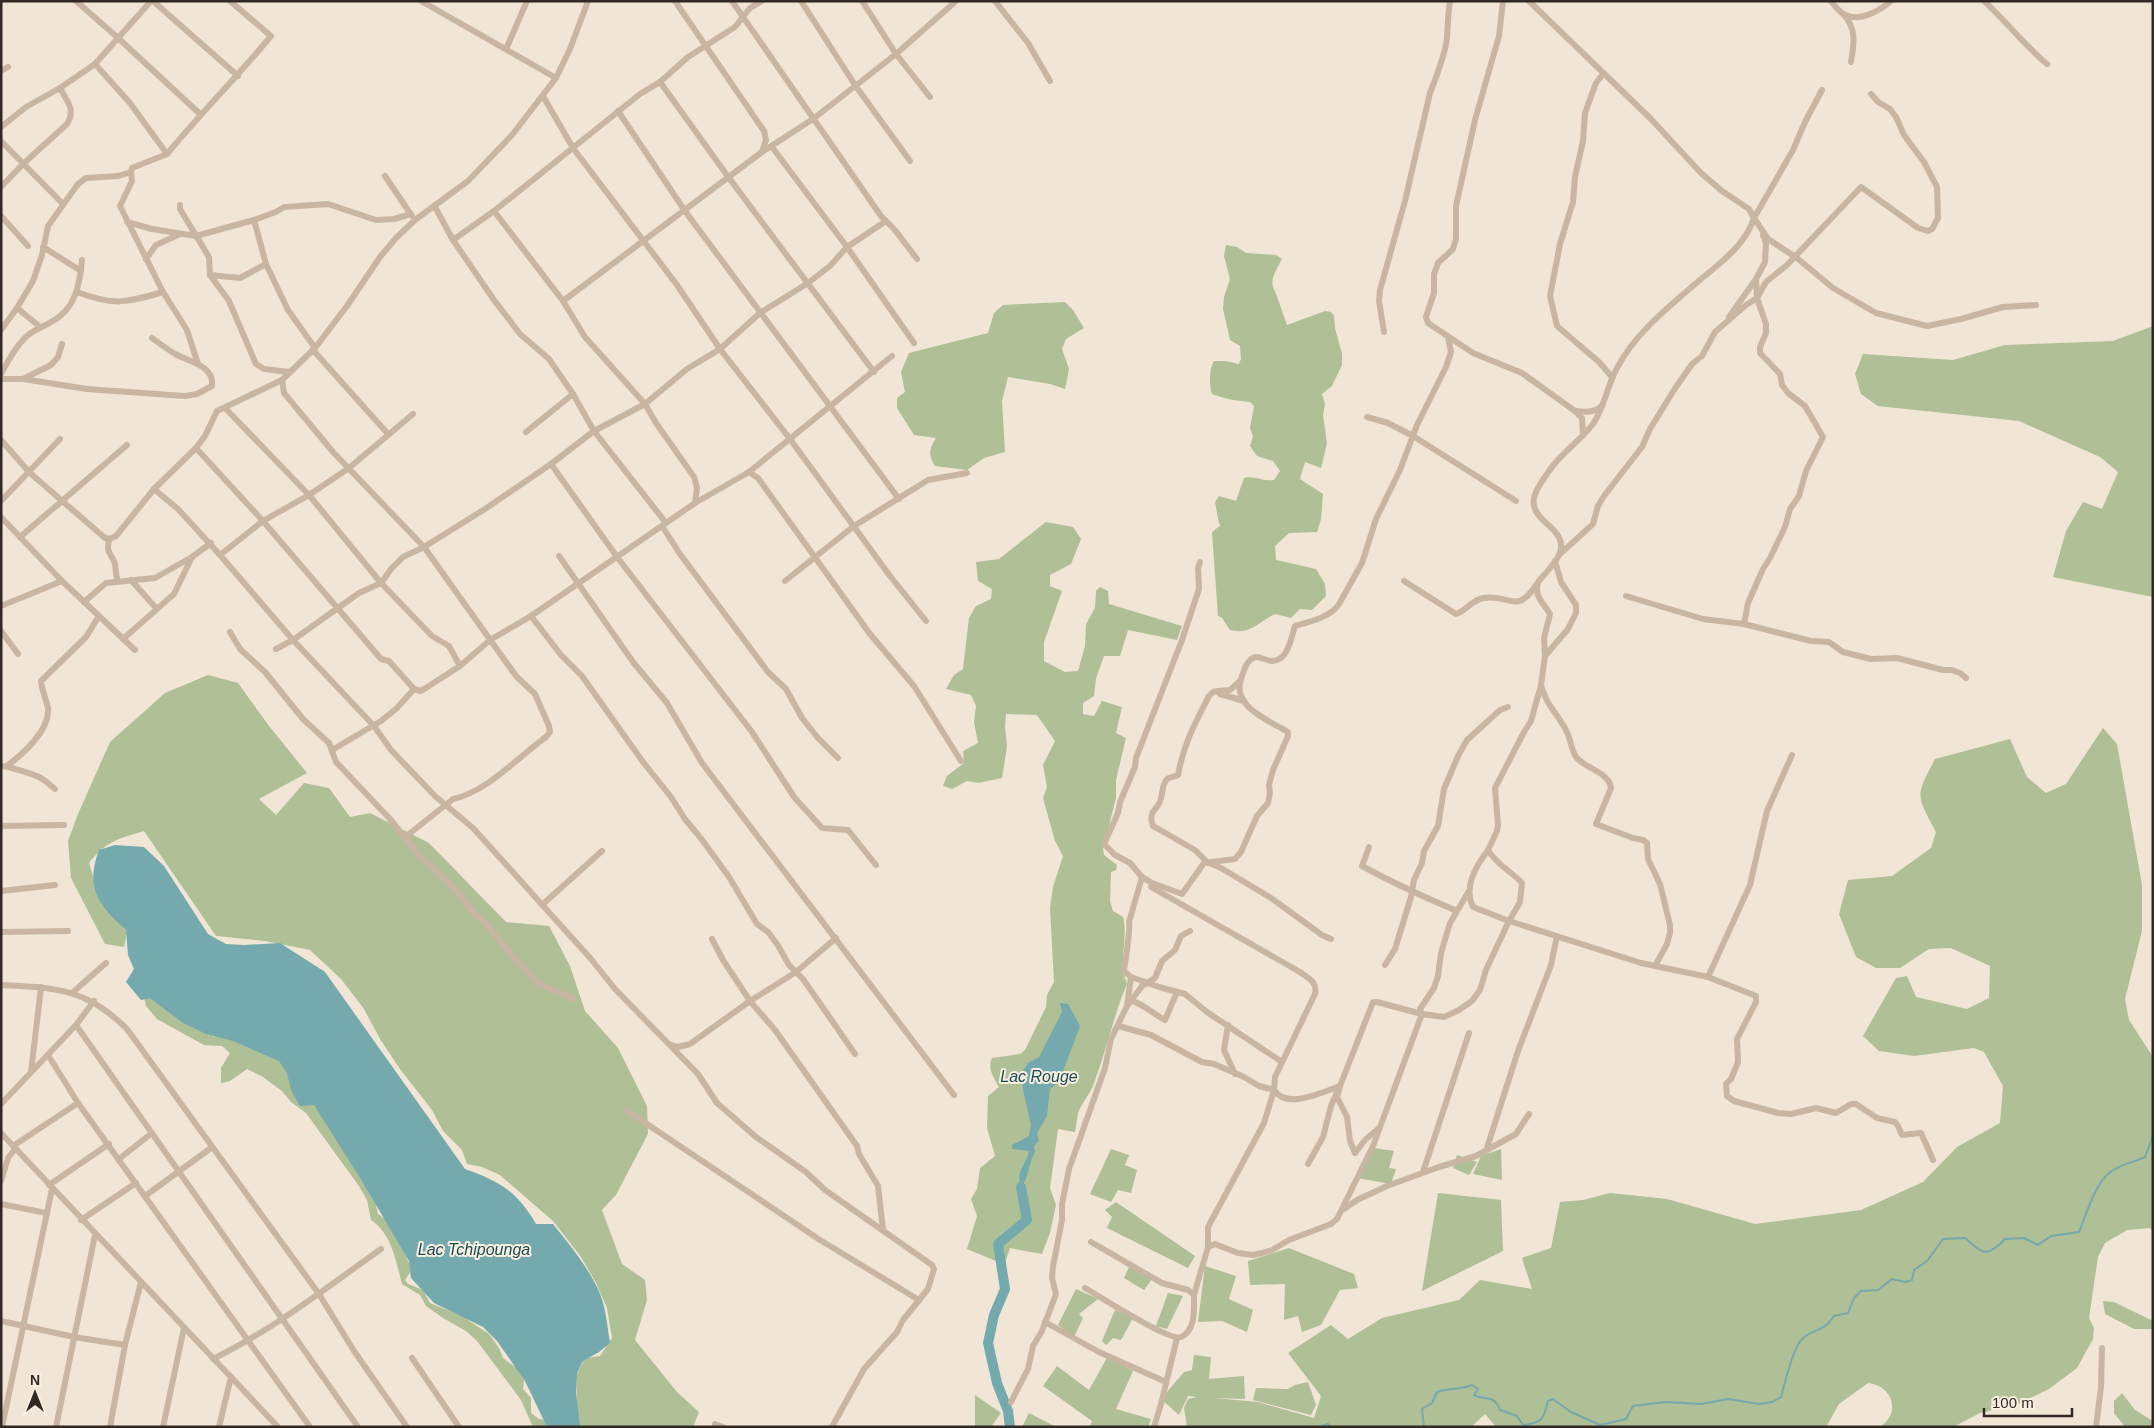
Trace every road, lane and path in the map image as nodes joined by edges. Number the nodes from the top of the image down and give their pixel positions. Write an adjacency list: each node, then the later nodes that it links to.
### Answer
1 (76, 1): 22 (street)
2 (152, 1): 22 (street); 30 (street)
3 (230, 1): 30 (street)
4 (422, 1): 24 (street)
5 (588, 1): 31 (street)
6 (675, 1): 23 (street)
7 (732, 1): 21 (street)
8 (762, 1): 21 (street)
9 (801, 1): 34 (street)
10 (862, 1): 25 (street)
11 (995, 1): 32 (street)
12 (1450, 1): 94 (street)
13 (1504, 1): 95 (street)
14 (1529, 1): 29 (street)
15 (1831, 1): 20 (street)
16 (1891, 1): 20 (street)
17 (1984, 1): 28 (street)
18 (524, 2): 24 (street)
19 (955, 2): 25 (street)
20 (1843, 14): 26 (street)
21 (742, 16): 23 (street); 42 (street)
22 (118, 37): 27 (street); 41 (street)
23 (706, 46): 33 (street); 47 (street)
24 (506, 49): 31 (street)
25 (896, 54): 34 (street); 39 (street)
26 (1851, 62)
27 (95, 64): 35 (street); 48 (street)
28 (2048, 64)
29 (1603, 74): 62 (street); 106 (street)
30 (238, 76): 41 (street)
31 (556, 78): 38 (street)
32 (1050, 81)
33 (660, 82): 40 (street); 53 (street)
34 (855, 85): 42 (street); 49 (street)
35 (60, 88): 43 (street); 50 (street)
36 (1822, 90): 62 (street)
37 (1871, 94): 75 (street)
38 (542, 96): 46 (street); 57 (street)
39 (930, 97)
40 (618, 111): 46 (street); 59 (street)
41 (200, 114): 48 (street)
42 (813, 119): 45 (street); 65 (street)
43 (1, 128)
44 (1, 141): 50 (street)
45 (772, 147): 47 (street); 74 (street)
46 (573, 148): 58 (street); 71 (street)
47 (762, 152): 53 (street)
48 (167, 154): 51 (street)
49 (910, 161)
50 (23, 164): 54 (street); 55 (street)
51 (131, 172): 55 (street); 66 (street)
52 (385, 176): 60 (street)
53 (729, 178): 59 (street); 83 (street)
54 (1, 187)
55 (63, 204): 73 (street)
56 (180, 205): 69 (street)
57 (435, 207): 64 (street); 70 (street)
58 (494, 211): 70 (street); 87 (street)
59 (685, 211): 71 (street); 90 (street)
60 (411, 214): 63 (street); 64 (street)
61 (1, 216): 72 (street)
62 (1754, 218): 67 (street); 106 (street)
63 (254, 220): 69 (street); 79 (street)
64 (415, 220): 99 (street)
65 (886, 221): 74 (street); 77 (street)
66 (127, 222): 68 (street); 76 (street)
67 (1762, 232): 75 (street); 82 (street)
68 (180, 234): 69 (street); 76 (street)
69 (196, 236): 81 (street)
70 (453, 240): 110 (street)
71 (644, 240): 87 (street); 100 (street)
72 (28, 246)
73 (43, 247): 80 (street); 89 (street)
74 (847, 247): 83 (street); 97 (street)
75 (1794, 256): 86 (street); 88 (street)
76 (146, 259): 85 (street)
77 (917, 259)
78 (82, 260): 80 (street)
79 (266, 264): 81 (street); 99 (street)
80 (81, 271): 84 (street)
81 (210, 275): 103 (street)
82 (1756, 279): 86 (street); 91 (street)
83 (808, 283): 90 (street); 104 (street)
84 (77, 292): 85 (street); 92 (street)
85 (163, 292): 102 (street)
86 (1757, 298): 91 (street); 172 (street)
87 (563, 301): 111 (street)
88 (2036, 305)
89 (18, 308): 92 (street); 93 (street)
90 (760, 313): 100 (street); 113 (street)
91 (1725, 323): 148 (street)
92 (39, 326): 105 (street)
93 (1, 330)
94 (1384, 332)
95 (1448, 337): 115 (street); 122 (street)
96 (152, 338): 102 (street)
97 (914, 343)
98 (62, 344): 108 (street)
99 (314, 349): 103 (street); 120 (street)
100 (720, 350): 111 (street); 124 (street)
101 (892, 356): 104 (street)
102 (198, 364): 108 (street)
103 (290, 372): 109 (street)
104 (874, 372): 113 (street)
105 (1, 374)
106 (1612, 377): 112 (street)
107 (1, 379): 108 (street)
108 (23, 379)
109 (282, 380): 114 (street); 129 (street)
110 (573, 394): 118 (street); 119 (street)
111 (645, 404): 118 (street); 139 (street)
112 (1603, 405): 115 (street); 121 (street)
113 (831, 407): 124 (street); 135 (street)
114 (225, 408): 127 (street); 134 (street)
115 (1575, 411): 121 (street)
116 (413, 414): 120 (street)
117 (1368, 417): 122 (street)
118 (594, 431): 128 (street); 142 (street)
119 (526, 432)
120 (388, 434): 129 (street)
121 (1584, 435): 148 (street)
122 (1413, 436): 137 (street); 184 (street)
123 (60, 439): 130 (street)
124 (790, 439): 131 (street); 143 (street)
125 (1, 440): 130 (street)
126 (127, 445): 138 (street)
127 (196, 448): 133 (street); 141 (street)
128 (551, 464): 147 (street); 151 (street)
129 (349, 468): 134 (street); 147 (street)
130 (30, 472): 136 (street); 138 (street)
131 (749, 472): 139 (street); 152 (street)
132 (968, 473): 135 (street)
133 (154, 489): 145 (street); 146 (street)
134 (309, 496): 141 (street); 162 (street)
135 (898, 499): 143 (street)
136 (1, 501)
137 (1516, 501)
138 (63, 502): 144 (street); 145 (street)
139 (695, 503): 142 (street)
140 (1, 517): 144 (street)
141 (263, 521): 149 (street); 168 (street)
142 (664, 525): 151 (street); 193 (street)
143 (854, 526): 152 (street); 171 (street)
144 (20, 537): 157 (street)
145 (110, 539): 158 (street)
146 (211, 544): 149 (street); 153 (street)
147 (424, 547): 162 (street); 177 (street)
148 (1560, 554): 154 (street)
149 (220, 555): 176 (street)
150 (559, 556): 163 (street)
151 (617, 556): 163 (street); 205 (street)
152 (815, 556): 159 (street); 194 (street)
153 (192, 557): 156 (street); 167 (street)
154 (1555, 561): 161 (street); 181 (street)
155 (1200, 562): 206 (street)
156 (132, 580): 158 (street); 167 (street)
157 (62, 581): 165 (street); 166 (street)
158 (118, 581): 165 (street)
159 (785, 581)
160 (1404, 581): 161 (street)
161 (1538, 582): 181 (street)
162 (381, 583): 168 (street); 182 (street)
163 (578, 584): 170 (street); 218 (street)
164 (1626, 596): 172 (street)
165 (84, 602): 169 (street)
166 (1, 606)
167 (156, 608): 175 (street)
168 (336, 609): 176 (street); 186 (street)
169 (99, 616): 175 (street); 195 (street)
170 (531, 616): 177 (street); 224 (street)
171 (926, 621)
172 (1744, 624): 183 (street)
173 (1, 631): 180 (street)
174 (230, 632): 191 (street)
175 (123, 639): 179 (street)
176 (293, 640): 178 (street); 190 (street)
177 (490, 640): 182 (street); 197 (street)
178 (276, 649)
179 (135, 650)
180 (18, 654)
181 (1545, 656): 185 (street)
182 (460, 666): 186 (street)
183 (1966, 678)
184 (1240, 681): 187 (street); 188 (street)
185 (1541, 685): 202 (street); 223 (street)
186 (414, 689): 190 (street)
187 (1218, 691): 188 (street); 204 (street)
188 (1244, 701): 204 (street)
189 (1508, 707): 208 (street)
190 (374, 726): 191 (street); 197 (street)
191 (332, 750): 200 (street)
192 (1792, 755): 226 (street)
193 (838, 758)
194 (961, 761)
195 (4, 766): 196 (street)
196 (56, 789)
197 (446, 806): 200 (street); 211 (street)
198 (64, 825): 199 (street)
199 (1, 826)
200 (404, 838): 232 (street)
201 (1369, 847): 208 (street)
202 (1488, 850): 209 (street); 213 (street)
203 (602, 851): 211 (street)
204 (1207, 862): 206 (street); 220 (street)
205 (876, 864)
206 (1142, 879): 225 (street); 244 (street)
207 (54, 885): 210 (street)
208 (1412, 890): 212 (street); 222 (street)
209 (1469, 890): 212 (street); 213 (street)
210 (1, 891)
211 (543, 904): 241 (street)
212 (1457, 911): 236 (street)
213 (1509, 921): 217 (street); 236 (street)
214 (68, 931): 216 (street)
215 (1190, 931): 227 (street)
216 (1, 932)
217 (1557, 936): 223 (street); 260 (street)
218 (836, 938): 224 (street); 249 (street)
219 (712, 939): 234 (street)
220 (1332, 939)
221 (106, 963): 231 (street)
222 (1385, 965)
223 (1655, 966): 226 (street)
224 (796, 972): 234 (street); 242 (street)
225 (1131, 977): 227 (street); 235 (street)
226 (1708, 977): 262 (street)
227 (1148, 982): 230 (street); 235 (street)
228 (1, 985): 229 (street)
229 (41, 987): 231 (street); 245 (street)
230 (1177, 992): 235 (street); 237 (street)
231 (72, 993): 233 (street)
232 (574, 999)
233 (94, 1001): 238 (street); 259 (street)
234 (750, 1001): 241 (street); 274 (street)
235 (1129, 1003): 239 (street)
236 (1422, 1014): 247 (street); 254 (street)
237 (1228, 1025): 244 (street); 246 (street)
238 (76, 1026): 243 (street); 256 (street)
239 (1118, 1026): 246 (street); 286 (street)
240 (1469, 1033): 265 (street)
241 (670, 1045): 274 (street)
242 (855, 1054)
243 (48, 1055): 245 (street); 250 (street)
244 (1282, 1062): 248 (street)
245 (31, 1072): 251 (street)
246 (1235, 1074): 248 (street)
247 (1340, 1086): 248 (street); 254 (street); 263 (street)
248 (1274, 1090): 277 (street)
249 (954, 1095)
250 (78, 1103): 257 (street); 258 (street)
251 (1, 1104)
252 (626, 1110): 283 (street)
253 (1528, 1114): 260 (street)
254 (1380, 1127): 271 (street)
255 (1, 1132): 258 (street)
256 (152, 1133): 261 (street); 264 (street)
257 (109, 1144): 261 (street); 268 (street)
258 (14, 1147): 266 (street); 268 (street)
259 (211, 1148): 264 (street); 281 (street)
260 (1486, 1151): 265 (street)
261 (120, 1159): 267 (street)
262 (1933, 1160)
263 (1308, 1164)
264 (178, 1171): 269 (street); 284 (street)
265 (1423, 1172): 271 (street)
266 (1, 1181)
267 (136, 1183): 269 (street); 273 (street)
268 (51, 1187): 272 (street); 273 (street)
269 (145, 1196): 291 (street)
270 (1, 1204): 272 (street)
271 (1343, 1210): 277 (street)
272 (46, 1214): 287 (street)
273 (81, 1220): 275 (street)
274 (883, 1229): 283 (street)
275 (95, 1235): 279 (street); 289 (street)
276 (1091, 1242): 282 (street)
277 (1208, 1247): 282 (street)
278 (381, 1249): 281 (street)
279 (141, 1282): 288 (street); 292 (street)
280 (1085, 1288): 290 (street)
281 (319, 1294): 284 (street); 309 (street)
282 (1194, 1295): 290 (street)
283 (919, 1300): 311 (street)
284 (282, 1319): 291 (street); 308 (street)
285 (1, 1322): 287 (street)
286 (1046, 1322): 297 (street); 298 (street)
287 (22, 1326): 289 (street); 302 (street)
288 (184, 1328): 295 (street); 305 (street)
289 (74, 1337): 292 (street); 303 (street)
290 (1177, 1338): 297 (street)
291 (249, 1341): 295 (street); 307 (street)
292 (125, 1344): 304 (street)
293 (2102, 1348): 313 (street)
294 (412, 1358): 301 (street)
295 (213, 1359): 296 (street)
296 (231, 1377): 300 (street); 306 (street)
297 (1166, 1382): 312 (street)
298 (1011, 1402)
299 (715, 1424): 310 (street)
300 (277, 1426)
301 (455, 1426)
302 (2, 1427)
303 (56, 1427)
304 (110, 1427)
305 (163, 1427)
306 (219, 1427)
307 (310, 1427)
308 (358, 1427)
309 (407, 1427)
310 (723, 1427)
311 (832, 1427)
312 (1154, 1427)
313 (2096, 1427)

